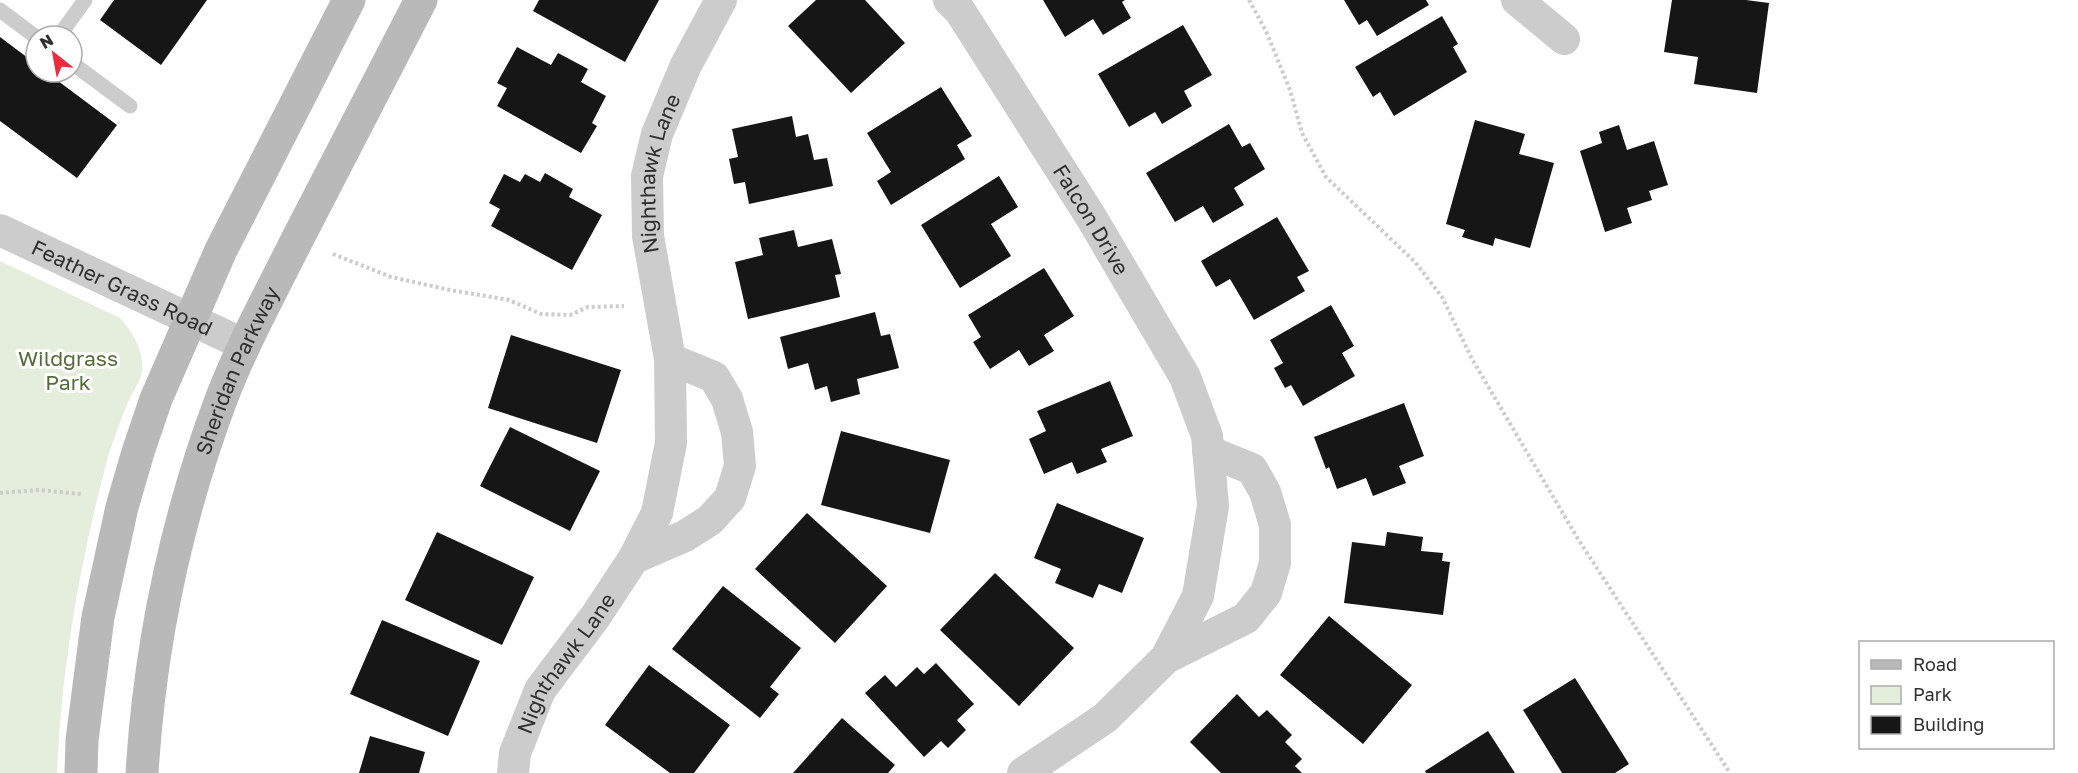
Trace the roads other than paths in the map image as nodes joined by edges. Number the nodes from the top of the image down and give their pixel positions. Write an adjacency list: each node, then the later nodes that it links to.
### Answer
1 (85, 0): 8 (lane)
2 (349, 0): 14 (main road)
3 (421, 0): 15 (main road, Sheridan Parkway)
4 (721, 0): 16 (street, Nighthawk Lane)
5 (950, 0): 17 (street, Falcon Drive)
6 (1516, 0): 10 (street)
7 (0, 10): 9 (lane)
8 (68, 24)
9 (24, 28)
10 (1564, 39)
11 (84, 72): 12 (lane)
12 (130, 105)
13 (0, 230): 14 (street, Feather Grass Road)
14 (190, 320): 15 (street, Feather Grass Road); 20 (main road)
15 (245, 345): 21 (main road, Sheridan Parkway)
16 (670, 359): 18 (street, Nighthawk Lane); 18 (street)
17 (1208, 451): 19 (street, Falcon Drive); 19 (street, Falcon Drive)
18 (634, 558): 22 (street, Nighthawk Lane)
19 (1166, 658): 23 (street, Falcon Drive)
20 (81, 773)
21 (142, 773)
22 (513, 773)
23 (1023, 773)

